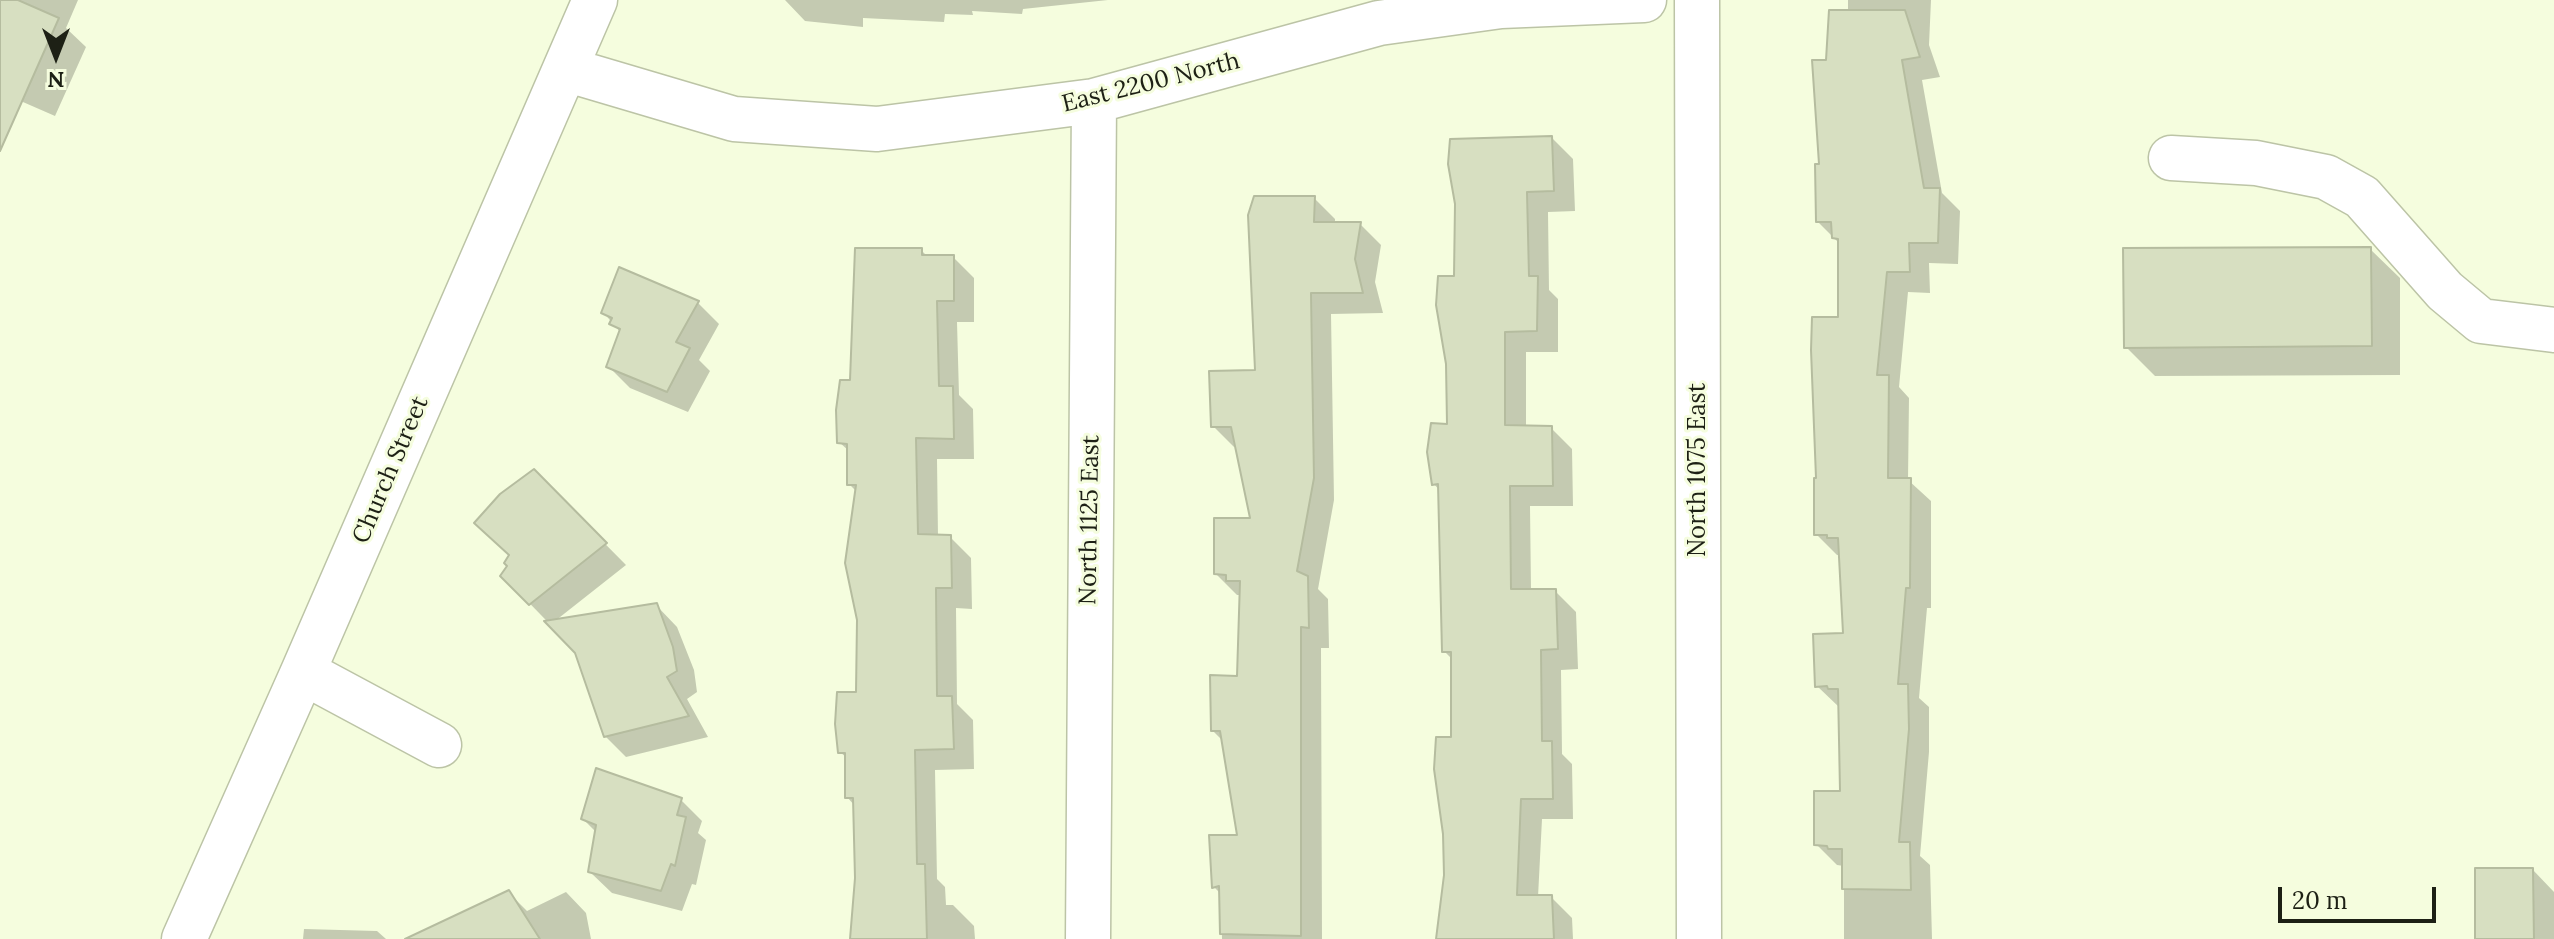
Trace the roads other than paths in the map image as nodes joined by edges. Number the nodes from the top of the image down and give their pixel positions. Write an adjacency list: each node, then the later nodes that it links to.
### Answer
1 (595, 0): 4 (street, Church Street)
2 (1644, 0): 5 (street, East 2200 North)
3 (1697, 0): 12 (street, North 1075 East)
4 (565, 69): 5 (street, East 2200 North); 8 (street, Church Street)
5 (1094, 101): 11 (street, North 1125 East)
6 (2171, 158): 7 (street)
7 (2554, 330)
8 (303, 672): 9 (street); 10 (street, Church Street)
9 (439, 745)
10 (184, 939)
11 (1088, 939)
12 (1699, 939)

